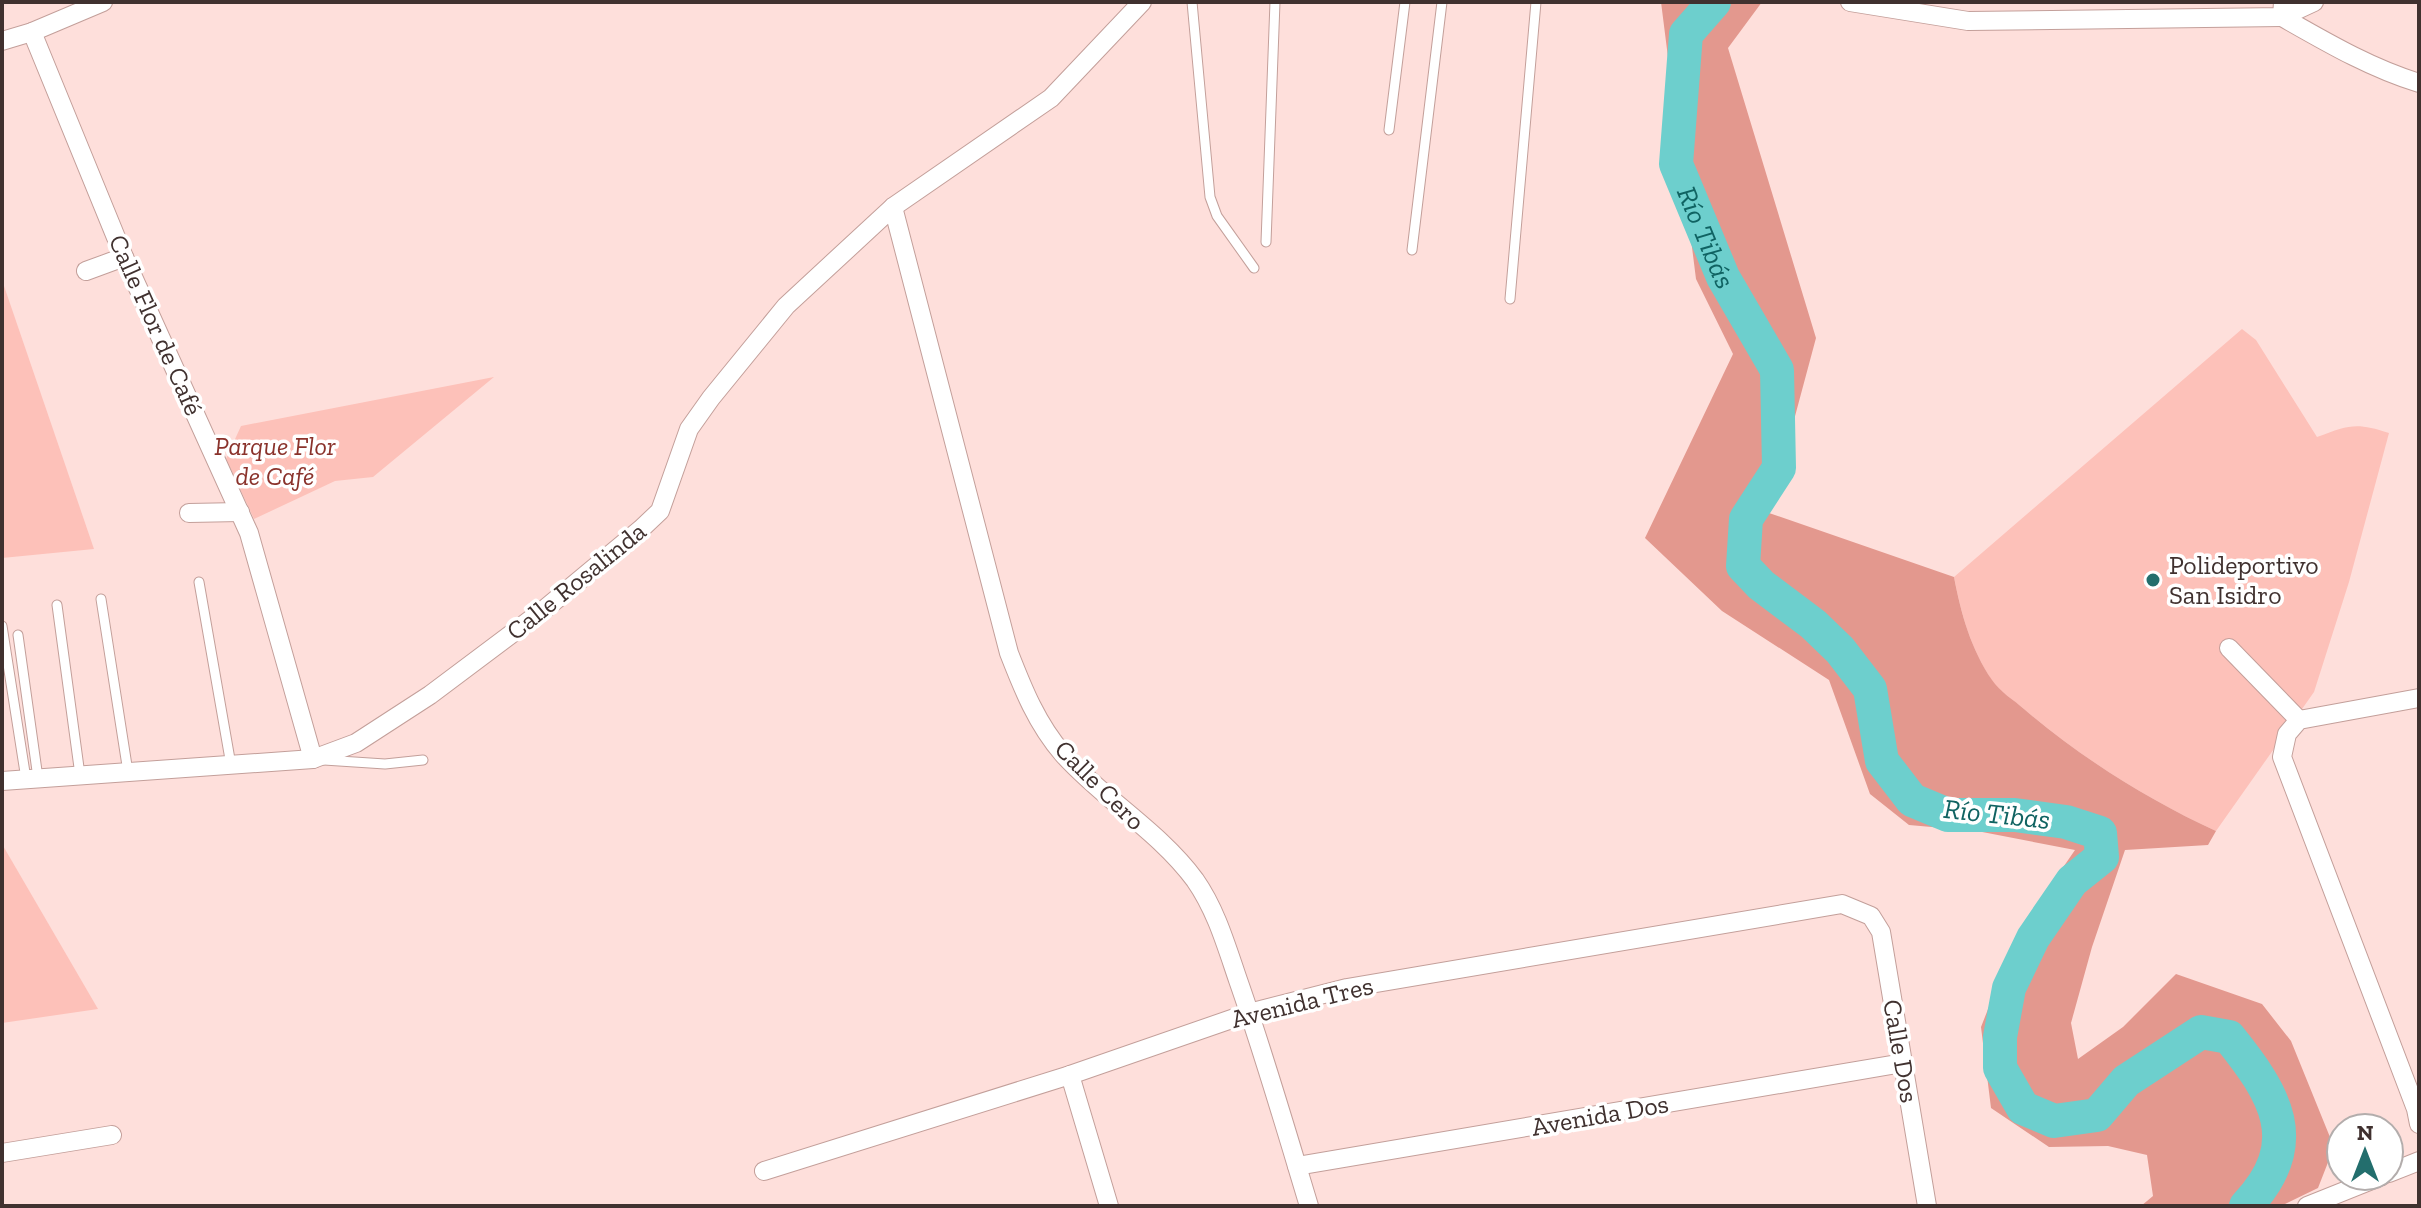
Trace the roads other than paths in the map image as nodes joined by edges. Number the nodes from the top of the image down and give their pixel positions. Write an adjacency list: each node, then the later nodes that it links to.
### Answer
1 (103, 2): 11 (street)
2 (1142, 2): 15 (street, Calle Rosalinda)
3 (1192, 2): 19 (lane)
4 (1275, 2): 16 (lane)
5 (1405, 2): 14 (lane)
6 (1442, 2): 17 (lane)
7 (1536, 2): 21 (lane)
8 (1850, 2): 10 (street)
9 (2314, 2): 10 (street)
10 (2282, 10): 13 (street)
11 (32, 32): 12 (street); 18 (street, Calle Flor de Café)
12 (2, 41)
13 (2419, 83)
14 (1389, 130)
15 (893, 207): 32 (street, Calle Rosalinda); 40 (street, Calle Cero)
16 (1266, 242)
17 (1412, 250)
18 (124, 257): 20 (street); 22 (street, Calle Flor de Café)
19 (1254, 268)
20 (86, 271)
21 (1510, 299)
22 (240, 512): 23 (street); 32 (street, Calle Flor de Café)
23 (189, 513)
24 (199, 582): 34 (lane)
25 (101, 599): 35 (lane)
26 (57, 605): 36 (lane)
27 (2, 626): 37 (lane)
28 (18, 635): 37 (lane)
29 (2229, 648): 31 (street)
30 (2419, 698): 31 (street)
31 (2299, 720): 43 (street)
32 (313, 759): 33 (lane); 34 (street, Calle Rosalinda)
33 (423, 760)
34 (231, 765): 35 (street, Calle Rosalinda)
35 (128, 772): 36 (street, Calle Rosalinda)
36 (80, 775): 37 (street, Calle Rosalinda)
37 (32, 778): 38 (street, Calle Rosalinda)
38 (2, 781)
39 (1855, 907): 40 (street, Avenida Tres); 41 (street, Calle Dos)
40 (1249, 1013): 42 (street, Avenida Tres); 46 (street, Calle Cero)
41 (1903, 1063): 46 (street, Avenida Dos); 51 (street, Calle Dos)
42 (1070, 1075): 47 (street, Avenida Tres); 49 (street)
43 (2419, 1124)
44 (112, 1135): 45 (street)
45 (2, 1153)
46 (1297, 1166): 50 (street, Calle Cero)
47 (764, 1171)
48 (2342, 1192): 52 (street)
49 (1109, 1206)
50 (1309, 1206)
51 (1927, 1206)
52 (2307, 1206)

